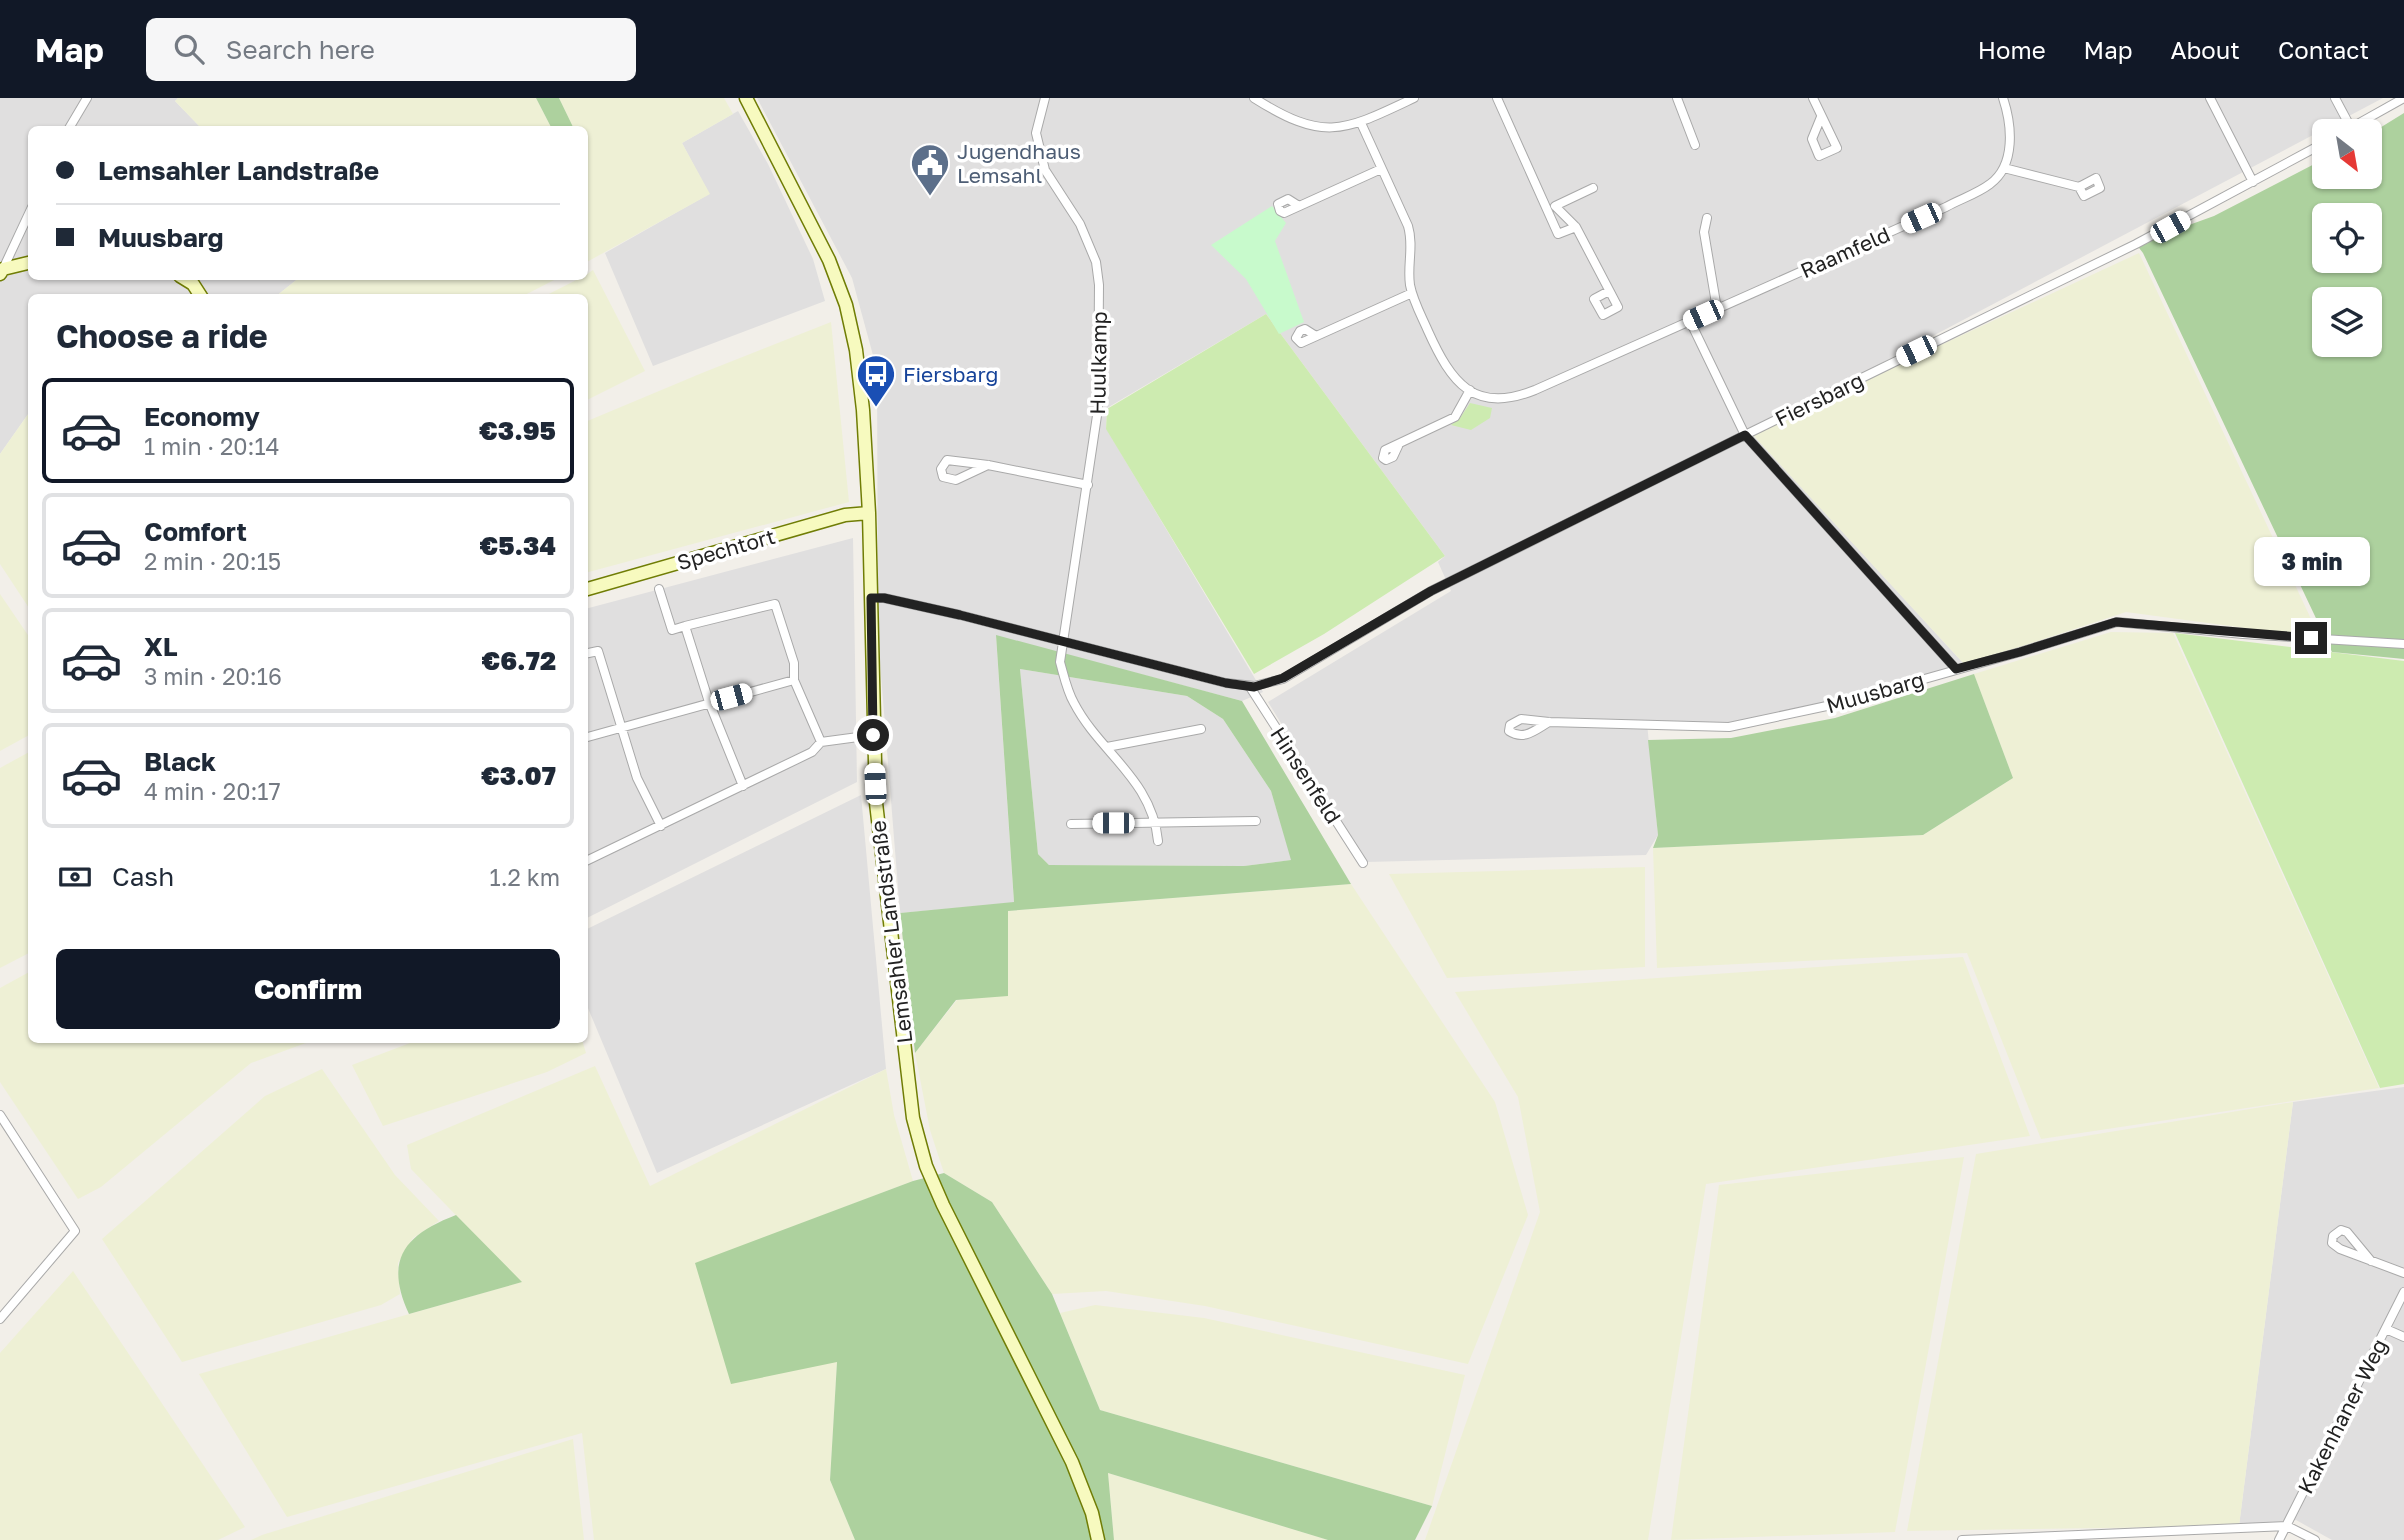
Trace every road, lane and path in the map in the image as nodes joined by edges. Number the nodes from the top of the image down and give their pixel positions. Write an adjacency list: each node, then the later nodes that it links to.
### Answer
1 (87, 98): 17 (street)
2 (746, 98): 47 (main road, Lemsahler Landstraße)
3 (1045, 98): 46 (street, Huulkamp)
4 (1254, 98): 16 (street)
5 (1414, 98): 16 (street)
6 (1497, 98): 25 (street)
7 (1677, 98): 18 (street)
8 (1813, 98): 13 (street)
9 (2003, 98): 20 (street)
10 (2210, 98): 22 (street)
11 (2335, 98): 14 (street)
12 (2404, 98): 15 (street)
13 (1821, 117)
14 (2344, 119)
15 (2367, 119)
16 (1361, 122): 21 (street)
17 (70, 126)
18 (1695, 145)
19 (2312, 150): 22 (street, Fiersbarg)
20 (2004, 168): 23 (street); 39 (street, Raamfeld)
21 (1381, 169): 26 (street); 37 (street)
22 (2253, 182): 43 (street, Fiersbarg)
23 (2079, 187)
24 (1593, 188): 27 (street)
25 (1545, 201): 27 (street); 31 (street)
26 (1299, 206)
27 (1556, 207): 31 (street)
28 (28, 216): 30 (street)
29 (1707, 218): 39 (street)
30 (25, 222): 32 (street); 34 (street)
31 (1576, 226): 36 (street)
32 (28, 228)
33 (28, 263): 34 (main road)
34 (1, 272)
35 (186, 280): 38 (main road)
36 (1609, 291)
37 (1412, 293): 41 (street); 42 (street)
38 (199, 294)
39 (1717, 309): 40 (street, Raamfeld)
40 (1690, 321): 42 (street, Raamfeld); 43 (street)
41 (1316, 336)
42 (1470, 390): 44 (street)
43 (1745, 435): 55 (street); 57 (street, Fiersbarg)
44 (1399, 444)
45 (988, 465): 45 (street); 46 (street)
46 (1088, 485): 52 (street, Huulkamp)
47 (869, 513): 48 (main road, Spechtort); 50 (main road, Lemsahler Landstraße)
48 (588, 589)
49 (659, 589): 51 (street)
50 (871, 598): 52 (street, Fiersbarg); 62 (main road, Lemsahler Landstraße)
51 (685, 626): 56 (street); 58 (street)
52 (1063, 640): 57 (street, Fiersbarg); 65 (street, Huulkamp)
53 (2404, 644): 55 (street, Muusbarg)
54 (588, 653): 60 (street)
55 (1956, 669): 59 (street, Muusbarg)
56 (794, 680): 58 (street); 64 (street)
57 (1250, 687): 73 (street, Hinsenfeld)
58 (709, 702): 60 (street); 66 (street)
59 (1549, 722)
60 (621, 727): 63 (street); 70 (street)
61 (1201, 729): 65 (street)
62 (873, 735): 64 (street); 82 (main road, Lemsahler Landstraße)
63 (588, 737)
64 (821, 742): 66 (street)
65 (1107, 747): 68 (street, Huulkamp)
66 (743, 786): 70 (street)
67 (1255, 821): 68 (street)
68 (1156, 823): 69 (street); 71 (street)
69 (1070, 824)
70 (661, 826): 72 (street)
71 (1158, 841)
72 (588, 860)
73 (1363, 863)
74 (0, 1115): 78 (street)
75 (2371, 1261): 75 (street); 76 (street)
76 (2404, 1273)
77 (2404, 1292): 79 (street, Kakenhaner Weg)
78 (0, 1319)
79 (2386, 1329): 80 (street); 81 (street, Kakenhaner Weg)
80 (2404, 1336)
81 (2287, 1526): 83 (street); 84 (street, Kakenhaner Weg); 85 (street)
82 (1098, 1540)
83 (1962, 1540)
84 (2279, 1540)
85 (2315, 1540)

